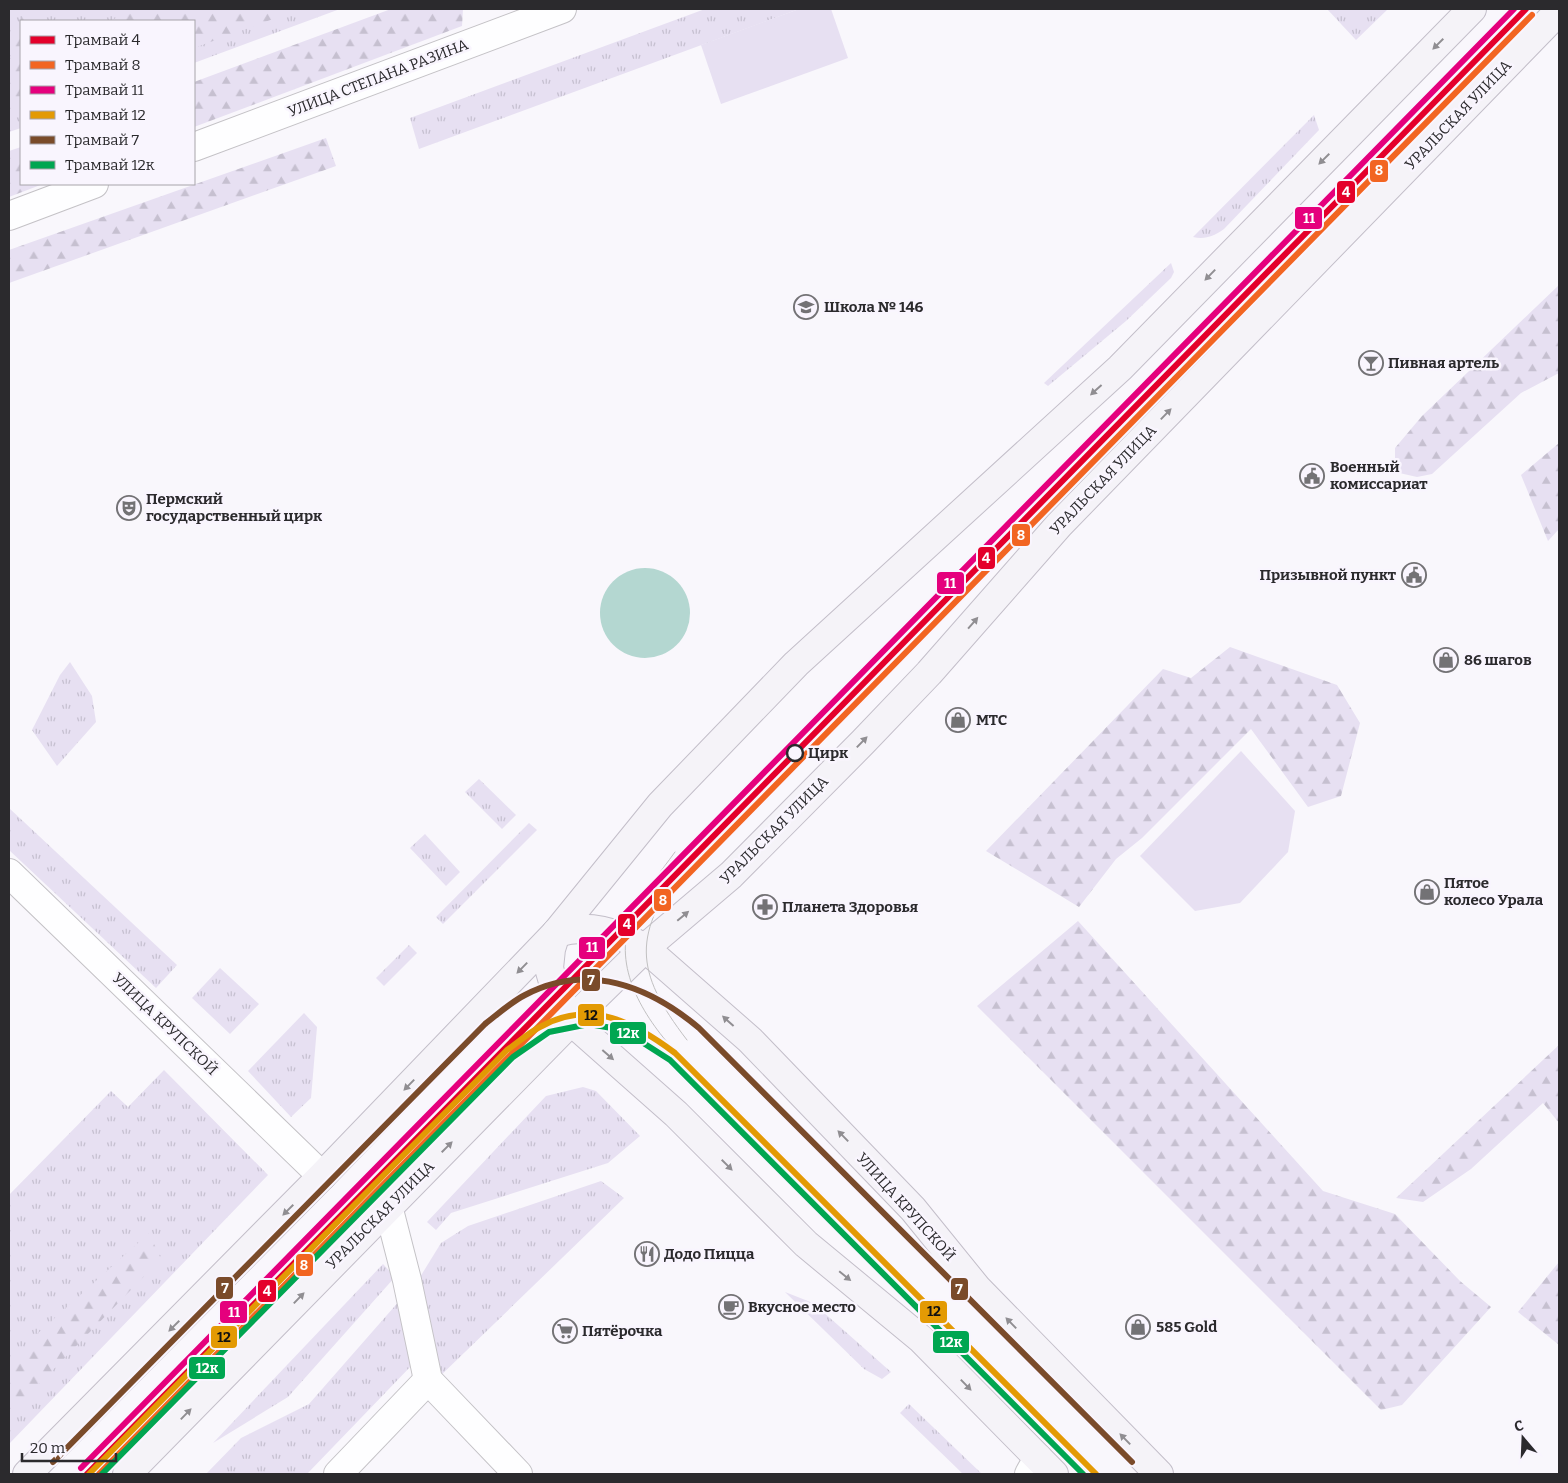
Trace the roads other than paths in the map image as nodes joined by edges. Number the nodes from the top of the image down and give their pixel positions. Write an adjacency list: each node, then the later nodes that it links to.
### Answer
1 (562, 9): 4 (street, УЛИЦА СТЕПАНА РАЗИНА)
2 (1472, 9): 8 (main road, one-way to 8)
3 (1559, 11): 9 (main road, УРАЛЬСКАЯ УЛИЦА, one-way to 3)
4 (195, 147)
5 (91, 185): 6 (street)
6 (9, 216)
7 (9, 873): 11 (street, УЛИЦА КРУПСКОЙ)
8 (556, 933): 9 (main road); 10 (main road); 11 (main road, one-way to 11)
9 (646, 948): 10 (main road, УРАЛЬСКАЯ УЛИЦА); 19 (main road, УЛИЦА КРУПСКОЙ, one-way to 9)
10 (572, 1022): 12 (main road, УРАЛЬСКАЯ УЛИЦА, one-way to 10); 14 (main road, one-way to 14)
11 (322, 1176): 15 (main road, one-way to 15)
12 (388, 1206): 13 (street); 16 (main road, УРАЛЬСКАЯ УЛИЦА, one-way to 12)
13 (428, 1380): 17 (street); 18 (street)
14 (1040, 1469)
15 (27, 1474)
16 (127, 1474)
17 (338, 1474)
18 (518, 1474)
19 (1159, 1474)

